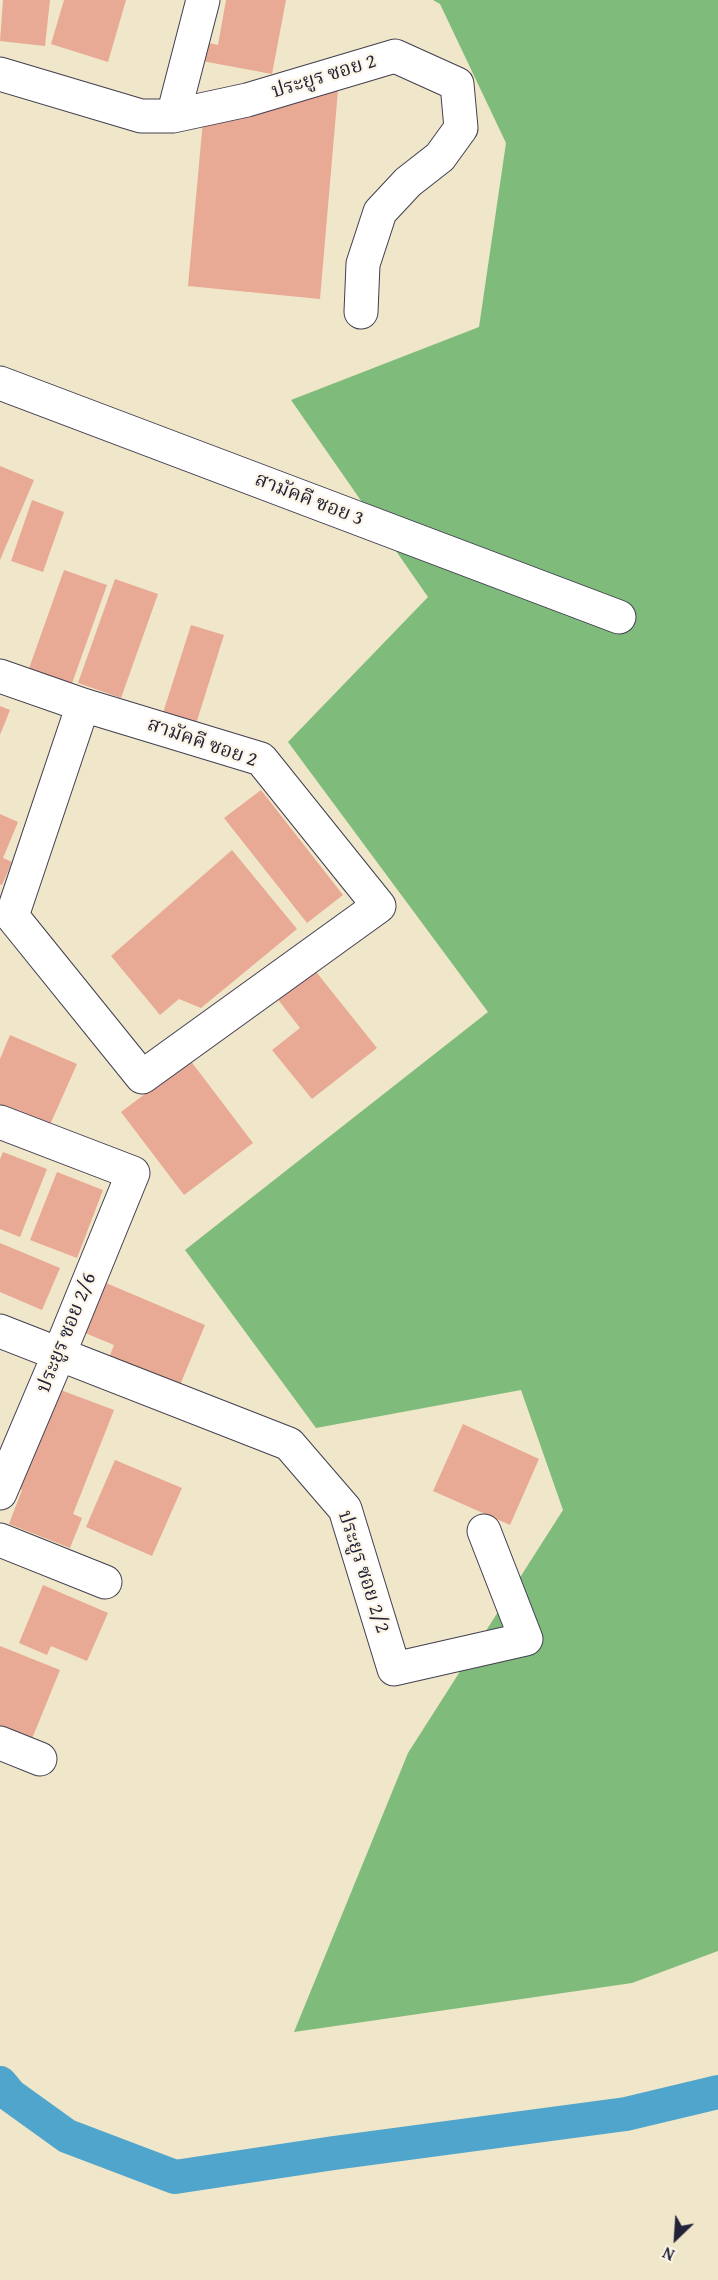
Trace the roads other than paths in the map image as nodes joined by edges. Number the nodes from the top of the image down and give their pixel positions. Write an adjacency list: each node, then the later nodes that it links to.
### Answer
1 (203, 0): 3 (street)
2 (0, 74): 3 (street, ประยูร ซอย 2)
3 (173, 116): 4 (street, ประยูร ซอย 2)
4 (361, 312)
5 (0, 383): 6 (street, สามัคคี ซอย 3)
6 (619, 617)
7 (0, 676): 8 (street, สามัคคี ซอย 2)
8 (83, 705): 8 (street, สามัคคี ซอย 2)
9 (0, 1122): 11 (street, ประยูร ซอย 2/6)
10 (0, 1331): 11 (street, ประยูร ซอย 2/2)
11 (59, 1354): 12 (street, ประยูร ซอย 2/6); 13 (street, ประยูร ซอย 2/2)
12 (0, 1493)
13 (484, 1531)
14 (0, 1540): 15 (street)
15 (105, 1582)
16 (0, 1743): 17 (street)
17 (40, 1759)

